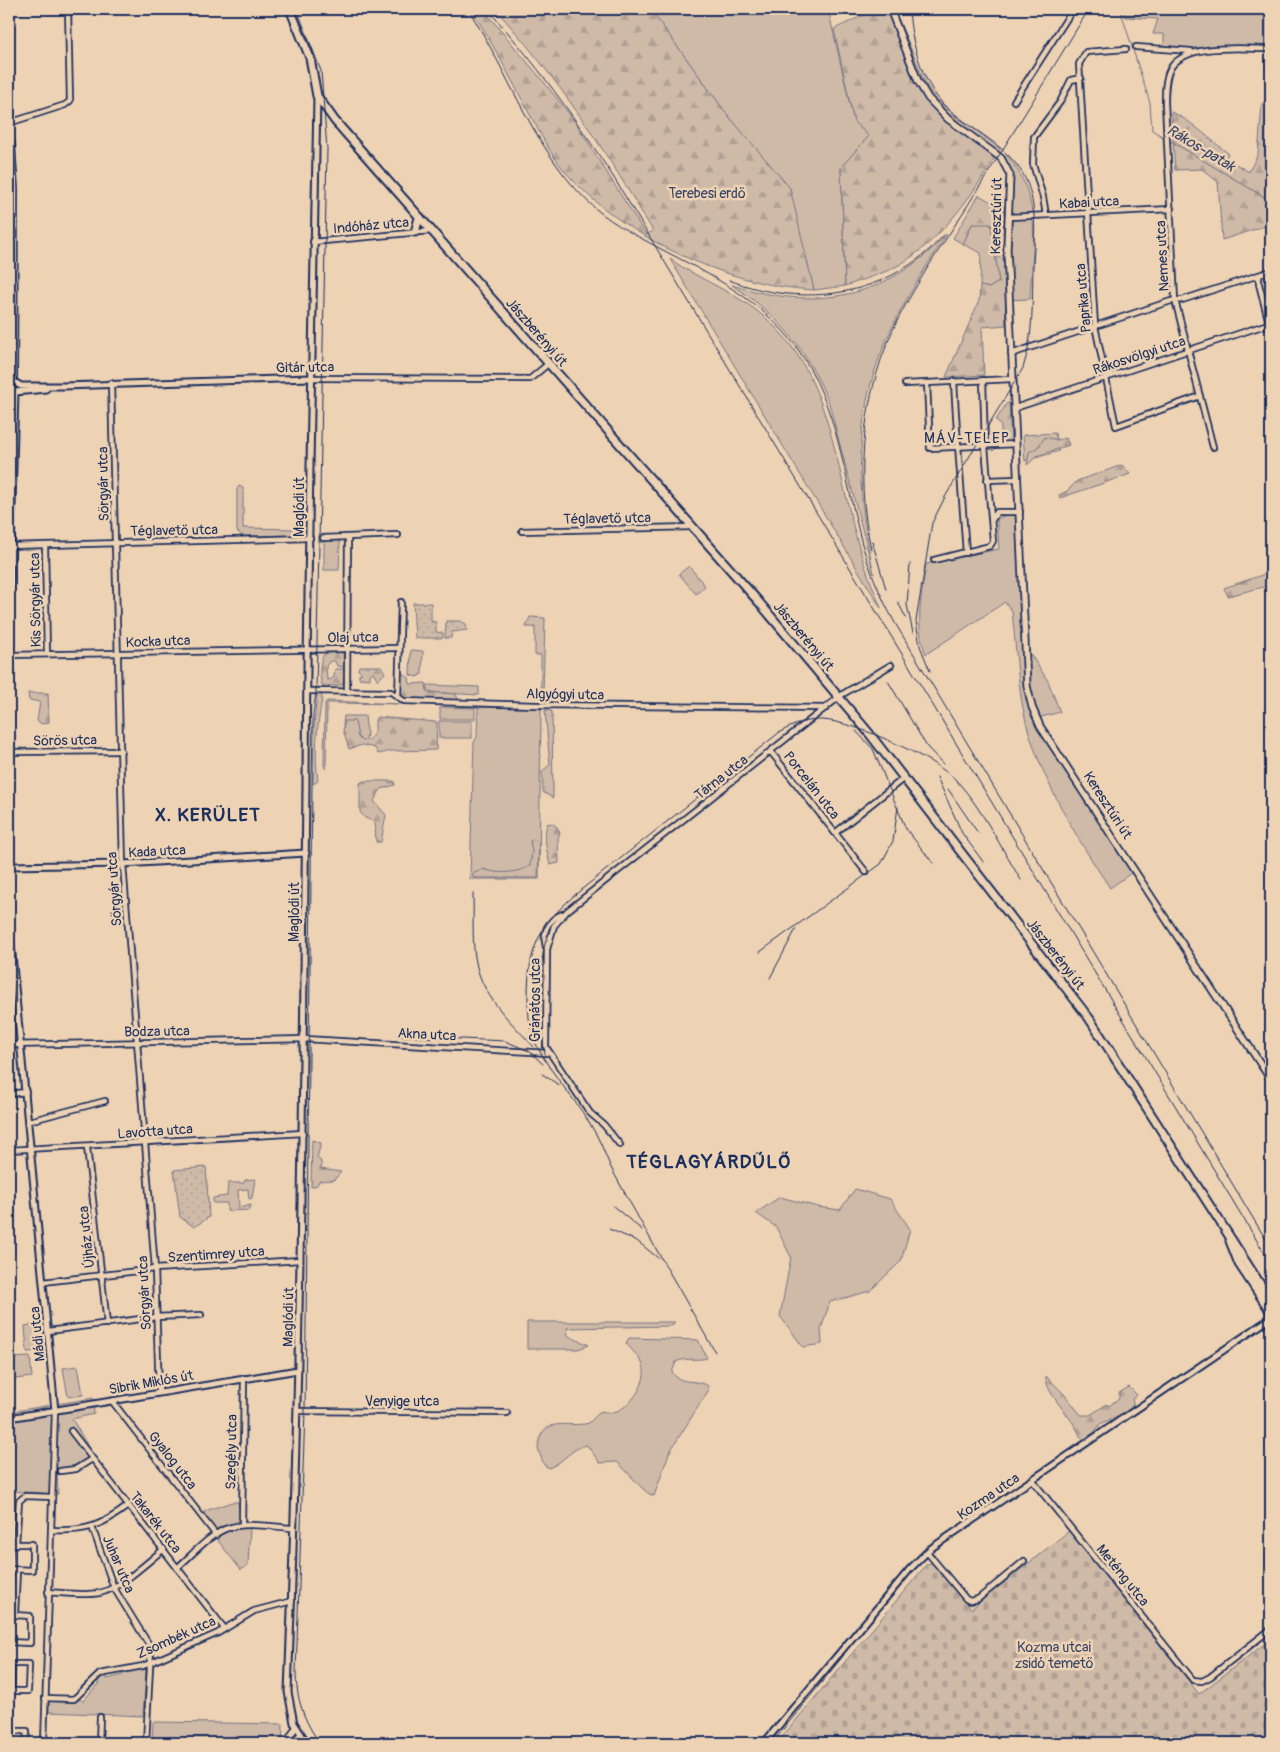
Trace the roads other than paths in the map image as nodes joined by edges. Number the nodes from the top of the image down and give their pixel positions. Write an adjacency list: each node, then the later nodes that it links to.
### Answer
1 (68, 9): 12 (street)
2 (290, 9): 10 (main road)
3 (890, 9): 17 (main road, Keresztúri út)
4 (1073, 9): 11 (street)
5 (1136, 47): 8 (street)
6 (1126, 49): 9 (street, Paprika utca)
7 (1271, 49): 8 (street)
8 (1195, 51): 14 (street, Nemes utca)
9 (1081, 78): 15 (street, Paprika utca); 16 (street)
10 (318, 96): 18 (main road, Jászberényi út); 21 (street, Maglódi út)
11 (1014, 101)
12 (9, 125): 13 (street)
13 (11, 170): 25 (street)
14 (1171, 209): 15 (street, Kabai utca); 24 (street, Nemes utca)
15 (1087, 213): 16 (street, Kabai utca); 27 (street, Paprika utca)
16 (1046, 215): 17 (street, Kabai utca)
17 (1008, 217): 30 (main road, Keresztúri út)
18 (419, 218): 19 (main road, Jászberényi út); 20 (main road)
19 (431, 231): 20 (street, Indóház utca); 31 (main road, Jászberényi út)
20 (415, 232): 21 (street, Indóház utca)
21 (313, 242): 33 (street, Maglódi út)
22 (1271, 272): 23 (street)
23 (1259, 276): 24 (street); 26 (street)
24 (1175, 300): 27 (street); 29 (street, Nemes utca)
25 (11, 308): 37 (street)
26 (1270, 323): 28 (street); 29 (street, Rákosvölgyi utca)
27 (1095, 326): 30 (street); 32 (street, Paprika utca)
28 (1271, 331)
29 (1187, 351): 32 (street, Rákosvölgyi utca); 44 (street, Nemes utca)
30 (1011, 354): 34 (main road, Keresztúri út)
31 (548, 364): 33 (street, Gitár utca); 55 (main road, Jászberényi út)
32 (1105, 377): 44 (street, Paprika utca); 45 (street, Rákosvölgyi utca)
33 (311, 378): 38 (street, Gitár utca); 59 (street, Maglódi út)
34 (1012, 379): 35 (street); 45 (main road, Keresztúri út)
35 (983, 380): 36 (street); 47 (street)
36 (954, 381): 39 (street); 48 (street)
37 (12, 383): 41 (street, Gitár utca); 43 (street)
38 (112, 383): 41 (street, Gitár utca); 61 (street, Sörgyár utca)
39 (927, 383): 40 (street); 48 (street)
40 (905, 384)
41 (56, 386): 43 (street, Gitár utca)
42 (9, 390): 43 (street)
43 (16, 392): 50 (street)
44 (1200, 396): 49 (street, Nemes utca)
45 (1015, 408): 46 (main road, Keresztúri út)
46 (1016, 444): 47 (street); 51 (main road, Keresztúri út)
47 (985, 446): 48 (street); 52 (street)
48 (957, 447): 64 (street)
49 (1214, 448)
50 (11, 463): 63 (street)
51 (1018, 479): 52 (street); 53 (main road, Keresztúri út)
52 (987, 480): 54 (street)
53 (1020, 512): 54 (street); 97 (main road, Keresztúri út)
54 (992, 524): 64 (street)
55 (692, 527): 56 (street, Téglavető utca); 78 (main road, Jászberényi út)
56 (522, 531)
57 (398, 536): 58 (street)
58 (348, 537): 60 (street); 71 (street)
59 (310, 538): 61 (street, Téglavető utca); 69 (street, Maglódi út)
60 (323, 538)
61 (115, 542): 62 (street, Téglavető utca); 73 (street, Sörgyár utca)
62 (45, 545): 63 (street, Téglavető utca); 72 (street, Kis Sörgyár utca)
63 (10, 546): 66 (street)
64 (966, 553): 65 (street)
65 (934, 560)
66 (9, 596): 68 (street)
67 (401, 602): 70 (street)
68 (9, 616)
69 (308, 648): 71 (street, Olaj utca); 73 (street, Kocka utca); 76 (street, Maglódi út)
70 (399, 648): 71 (street, Olaj utca); 79 (street)
71 (347, 649): 77 (street)
72 (47, 654): 73 (street, Kocka utca); 74 (street, Kocka utca)
73 (118, 654): 81 (street, Sörgyár utca)
74 (9, 655)
75 (891, 665): 78 (street, Tárna utca)
76 (307, 691): 77 (street, Algyógyi utca); 86 (street, Maglódi út)
77 (347, 692): 79 (street, Algyógyi utca)
78 (839, 696): 80 (street, Tárna utca); 84 (main road, Jászberényi út)
79 (398, 697): 80 (street, Algyógyi utca)
80 (826, 708): 83 (street, Tárna utca)
81 (121, 751): 82 (street, Sörös utca); 87 (street, Sörgyár utca)
82 (9, 752)
83 (770, 752): 85 (street, Porcelán utca); 90 (street, Tárna utca)
84 (904, 778): 85 (street, Porcelán utca); 108 (main road, Jászberényi út)
85 (835, 833): 89 (street, Porcelán utca)
86 (306, 852): 87 (street, Kada utca); 92 (street, Maglódi út)
87 (123, 864): 88 (street, Kada utca); 93 (street, Sörgyár utca)
88 (9, 866)
89 (866, 872)
90 (567, 911): 96 (street, Gránátos utca)
91 (9, 924): 94 (street, Mádi utca)
92 (305, 1039): 93 (street, Bodza utca); 96 (street, Akna utca); 102 (street, Maglódi út)
93 (136, 1043): 94 (street, Bodza utca); 103 (street, Sörgyár utca)
94 (21, 1045): 95 (street, Bodza utca); 98 (street, Mádi utca)
95 (9, 1046)
96 (548, 1053): 104 (street, Gránátos utca)
97 (1271, 1080)
98 (26, 1092): 99 (street); 101 (street, Mádi utca)
99 (9, 1094)
100 (105, 1101): 101 (street)
101 (29, 1121): 106 (street, Mádi utca)
102 (303, 1133): 103 (street, Lavotta utca); 109 (street, Maglódi út)
103 (146, 1143): 105 (street, Lavotta utca); 110 (street, Sörgyár utca)
104 (620, 1145)
105 (87, 1147): 106 (street, Lavotta utca); 111 (street, Újház utca)
106 (30, 1149): 107 (street, Lavotta utca); 112 (street, Mádi utca)
107 (9, 1150)
108 (1226, 1229): 113 (main road, Jászberényi út); 114 (main road, Jászberényi út)
109 (300, 1260): 110 (street, Szentimrey utca); 120 (street, Maglódi út)
110 (155, 1269): 111 (street, Szentimrey utca); 116 (street, Sörgyár utca)
111 (102, 1276): 112 (street, Szentimrey utca); 118 (street, Újház utca)
112 (43, 1282): 119 (street, Mádi utca)
113 (1271, 1301)
114 (1271, 1312)
115 (201, 1315): 116 (street)
116 (156, 1318): 118 (street); 122 (street, Sörgyár utca)
117 (1271, 1318): 131 (street, Kozma utca)
118 (107, 1324): 119 (street)
119 (48, 1331): 124 (street, Mádi utca)
120 (298, 1370): 121 (street, Sibrik Miklós út); 125 (street, Maglódi út)
121 (244, 1378): 122 (street, Sibrik Miklós út); 134 (street, Szegély utca)
122 (159, 1392): 123 (street, Sibrik Miklós út)
123 (112, 1400): 124 (street, Sibrik Miklós út); 138 (street, Gyalog utca)
124 (55, 1411): 127 (street, Sibrik Miklós út); 132 (street, Mádi utca)
125 (298, 1411): 126 (street, Venyige utca); 136 (street, Maglódi út)
126 (507, 1413)
127 (9, 1418)
128 (70, 1431): 129 (street, Takarék utca)
129 (92, 1459): 130 (street); 133 (street, Takarék utca)
130 (60, 1471)
131 (1032, 1480): 141 (street, Kozma utca); 151 (street, Meténg utca)
132 (52, 1496): 137 (street, Mádi utca); 139 (street)
133 (129, 1506): 135 (street); 140 (street, Takarék utca)
134 (242, 1526): 136 (street); 138 (street)
135 (92, 1527): 137 (street); 145 (street, Juhar utca)
136 (294, 1528): 147 (street, Maglódi út)
137 (51, 1530): 146 (street, Mádi utca)
138 (216, 1534): 143 (street)
139 (16, 1544): 144 (street); 144 (street)
140 (164, 1549): 143 (street, Takarék utca); 145 (street)
141 (927, 1552): 142 (street); 168 (street, Kozma utca)
142 (1024, 1561)
143 (177, 1568): 150 (street, Takarék utca)
144 (17, 1570): 149 (street)
145 (114, 1588): 146 (street); 153 (street, Juhar utca)
146 (48, 1592): 155 (street, Mádi utca)
147 (292, 1602): 150 (street, Zsombék utca); 157 (street, Maglódi út)
148 (9, 1615): 149 (street)
149 (15, 1615): 152 (street)
150 (224, 1628): 153 (street, Zsombék utca)
151 (1271, 1630)
152 (9, 1642)
153 (150, 1662): 155 (street, Zsombék utca); 164 (street, Juhar utca)
154 (11, 1691): 154 (street); 158 (street)
155 (45, 1698): 162 (street, Mádi utca)
156 (100, 1717): 163 (street)
157 (296, 1727): 159 (street, Maglódi út); 165 (street)
158 (10, 1731): 160 (street); 161 (street)
159 (300, 1735): 166 (street); 167 (street, Maglódi út)
160 (9, 1743)
161 (26, 1743)
162 (44, 1743)
163 (99, 1743)
164 (146, 1743)
165 (286, 1743)
166 (290, 1743)
167 (307, 1743)
168 (764, 1743)

